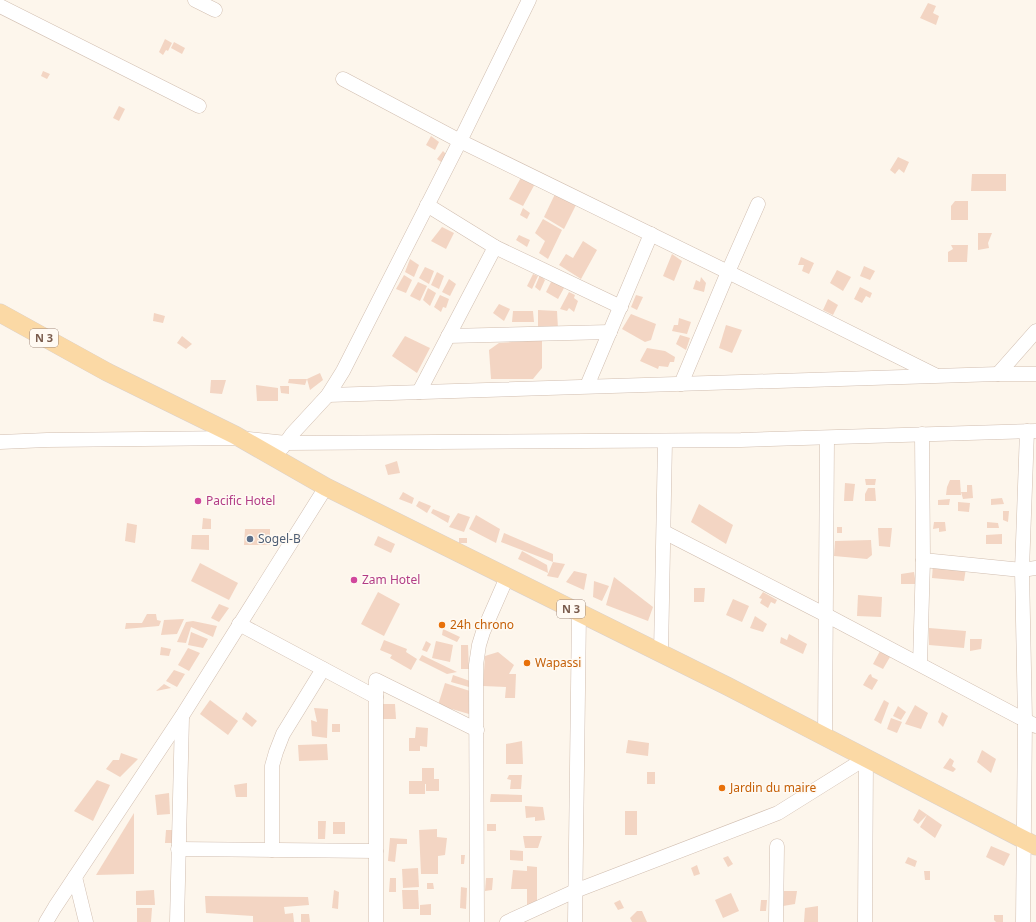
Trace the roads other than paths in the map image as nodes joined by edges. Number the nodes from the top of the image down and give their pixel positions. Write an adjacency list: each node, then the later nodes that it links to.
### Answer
1 (2, 0): 4 (street)
2 (195, 0): 6 (street)
3 (529, 0): 9 (street)
4 (0, 3)
5 (0, 6): 8 (street)
6 (215, 10)
7 (343, 79): 9 (street)
8 (199, 106)
9 (460, 141): 11 (street); 12 (street)
10 (758, 204): 14 (street)
11 (427, 205): 13 (street); 26 (street)
12 (651, 234): 14 (street); 15 (street)
13 (495, 247): 15 (street); 19 (street)
14 (728, 272): 22 (street); 23 (street)
15 (621, 307): 18 (street)
16 (0, 314): 29 (main road, N 3)
17 (1036, 331): 20 (street)
18 (610, 332): 19 (street); 24 (street)
19 (448, 336): 25 (street)
20 (998, 374): 21 (street); 22 (street)
21 (1036, 374)
22 (938, 376): 23 (street)
23 (681, 384): 24 (street)
24 (587, 386): 25 (street)
25 (419, 392): 26 (street)
26 (328, 395): 33 (street)
27 (1032, 431): 28 (street); 39 (street)
28 (922, 434): 30 (street); 37 (street)
29 (239, 438): 32 (street); 33 (street); 34 (main road, N 3)
30 (827, 438): 31 (street); 42 (street)
31 (665, 441): 33 (street); 36 (street)
32 (0, 442)
33 (286, 443): 34 (street)
34 (274, 457): 35 (main road, N 3)
35 (326, 487): 40 (main road, N 3); 43 (street)
36 (664, 532): 42 (street); 44 (street)
37 (923, 560): 39 (street); 45 (street)
38 (1036, 568): 39 (street)
39 (1022, 570): 49 (street)
40 (507, 577): 41 (main road, N 3); 50 (street)
41 (579, 613): 44 (main road, N 3); 59 (street)
42 (826, 615): 45 (street); 51 (street)
43 (239, 624): 46 (street); 48 (street)
44 (661, 654): 51 (main road, N 3)
45 (920, 664): 49 (street)
46 (323, 669): 47 (street); 56 (street)
47 (376, 697): 50 (street); 57 (street)
48 (182, 716): 55 (street); 58 (street)
49 (1030, 723): 53 (street)
50 (477, 730): 64 (street)
51 (825, 737): 52 (main road, N 3)
52 (866, 758): 53 (main road, N 3); 59 (street); 68 (street)
53 (1030, 843): 69 (street)
54 (777, 846): 67 (street)
55 (178, 849): 56 (street); 62 (street)
56 (272, 850): 57 (street)
57 (376, 852): 63 (street)
58 (75, 877): 60 (street); 61 (street)
59 (575, 891): 65 (street); 66 (street)
60 (46, 922)
61 (86, 922)
62 (177, 922)
63 (376, 922)
64 (477, 922)
65 (507, 922)
66 (575, 922)
67 (776, 922)
68 (864, 922)
69 (1023, 922)

